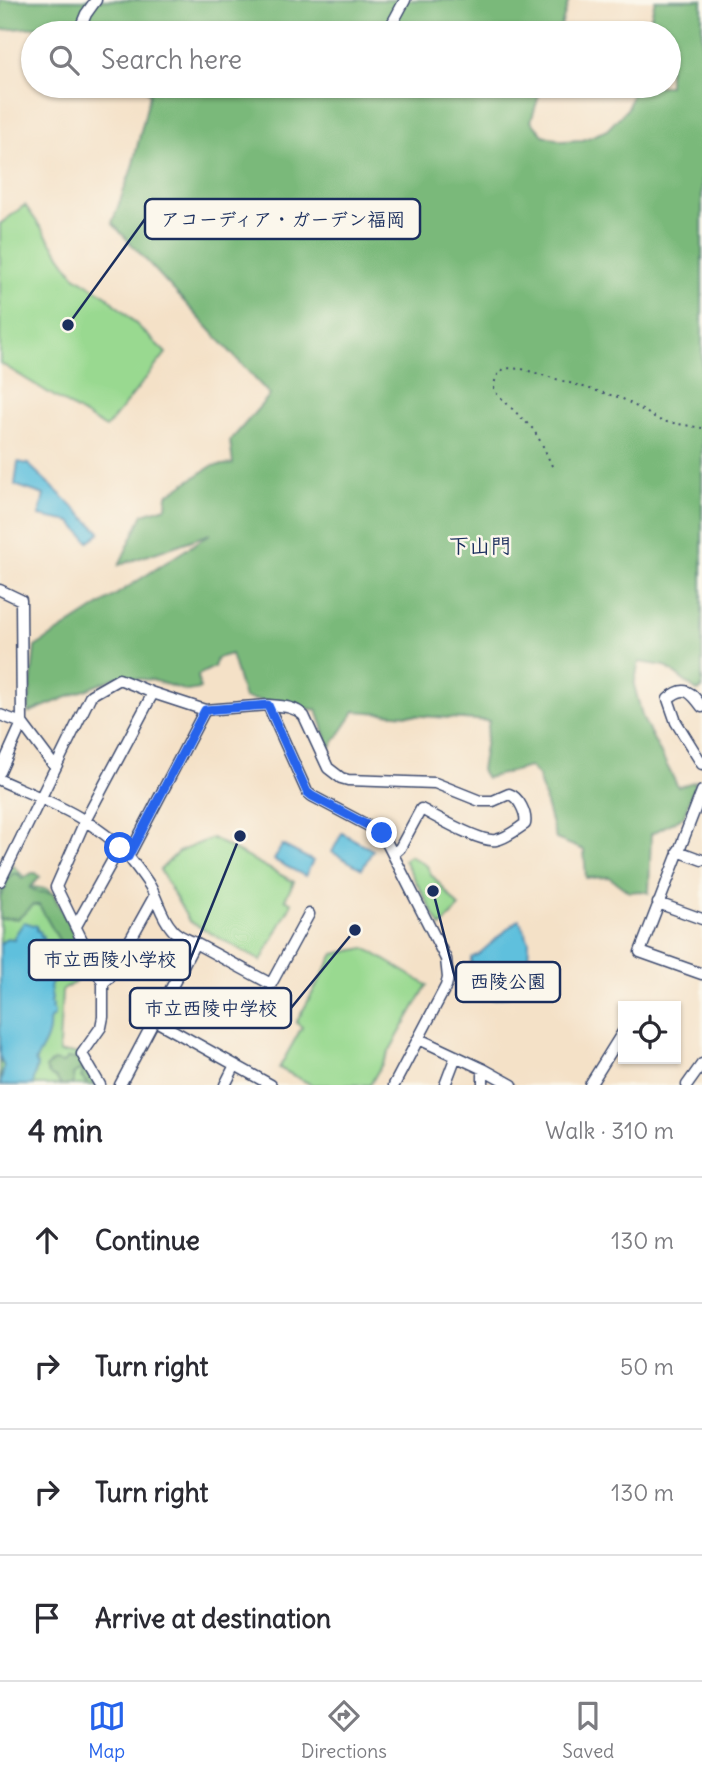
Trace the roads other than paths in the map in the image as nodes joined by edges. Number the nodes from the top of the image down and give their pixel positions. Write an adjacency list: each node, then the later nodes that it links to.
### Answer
1 (96, 0): 3 (street)
2 (405, 0): 4 (street)
3 (83, 21)
4 (394, 21)
5 (0, 590): 11 (street)
6 (153, 693): 9 (street); 13 (street); 18 (street)
7 (268, 705): 9 (street); 21 (street); 21 (street)
8 (702, 707): 12 (street)
9 (205, 710): 22 (street)
10 (0, 715): 11 (street)
11 (22, 723): 13 (street); 14 (street)
12 (702, 764)
13 (55, 767): 17 (street)
14 (0, 772)
15 (0, 780): 17 (street)
16 (702, 791): 20 (street)
17 (40, 798): 18 (street); 24 (street)
18 (85, 821): 19 (street); 29 (street)
19 (120, 848): 22 (street); 29 (street)
20 (678, 851): 23 (street); 26 (street)
21 (394, 853): 34 (street)
22 (128, 857): 25 (street)
23 (702, 860)
24 (0, 881)
25 (154, 897): 30 (street); 32 (street)
26 (658, 903): 28 (street); 31 (street)
27 (309, 914): 30 (street)
28 (702, 919)
29 (76, 926): 32 (street)
30 (195, 943): 33 (street)
31 (702, 974)
32 (103, 983): 40 (street)
33 (154, 1020): 38 (street); 41 (street)
34 (419, 1039): 36 (street); 44 (street)
35 (618, 1040): 48 (street)
36 (456, 1056): 39 (street); 45 (street)
37 (702, 1063): 49 (street)
38 (235, 1065): 42 (street); 43 (street)
39 (483, 1069): 46 (street); 47 (street)
40 (100, 1085)
41 (120, 1085)
42 (225, 1085)
43 (271, 1085)
44 (394, 1085)
45 (445, 1085)
46 (483, 1085)
47 (512, 1085)
48 (590, 1085)
49 (687, 1085)

